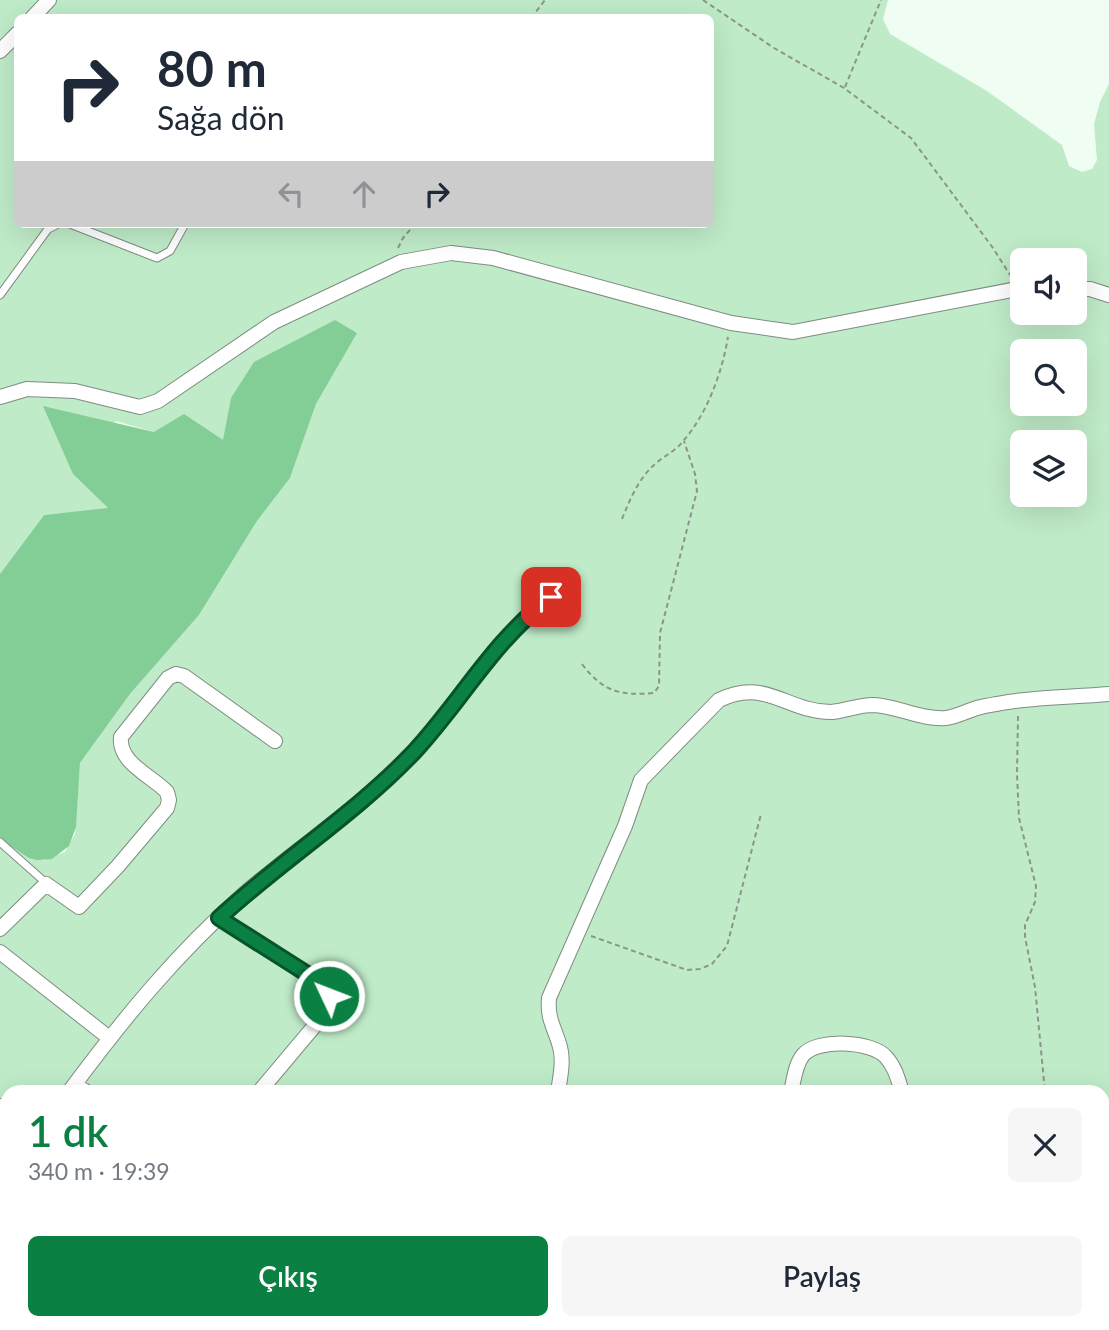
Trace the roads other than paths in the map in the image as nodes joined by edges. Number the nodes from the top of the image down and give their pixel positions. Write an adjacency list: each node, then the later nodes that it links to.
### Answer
1 (49, 0): 2 (street)
2 (36, 14)
3 (14, 37): 4 (street)
4 (0, 51)
5 (50, 228): 10 (lane)
6 (80, 228): 7 (lane)
7 (183, 228)
8 (1087, 289): 11 (street)
9 (1010, 290): 12 (street)
10 (0, 295)
11 (1109, 295)
12 (0, 397)
13 (551, 597): 18 (street)
14 (1109, 694): 24 (street)
15 (275, 741): 17 (street)
16 (0, 842): 17 (lane)
17 (46, 884): 19 (street)
18 (219, 918): 21 (street); 23 (street)
19 (0, 929)
20 (0, 951): 21 (street)
21 (108, 1037): 22 (street)
22 (79, 1085)
23 (265, 1085)
24 (559, 1085)
25 (793, 1085): 26 (street)
26 (900, 1085)

